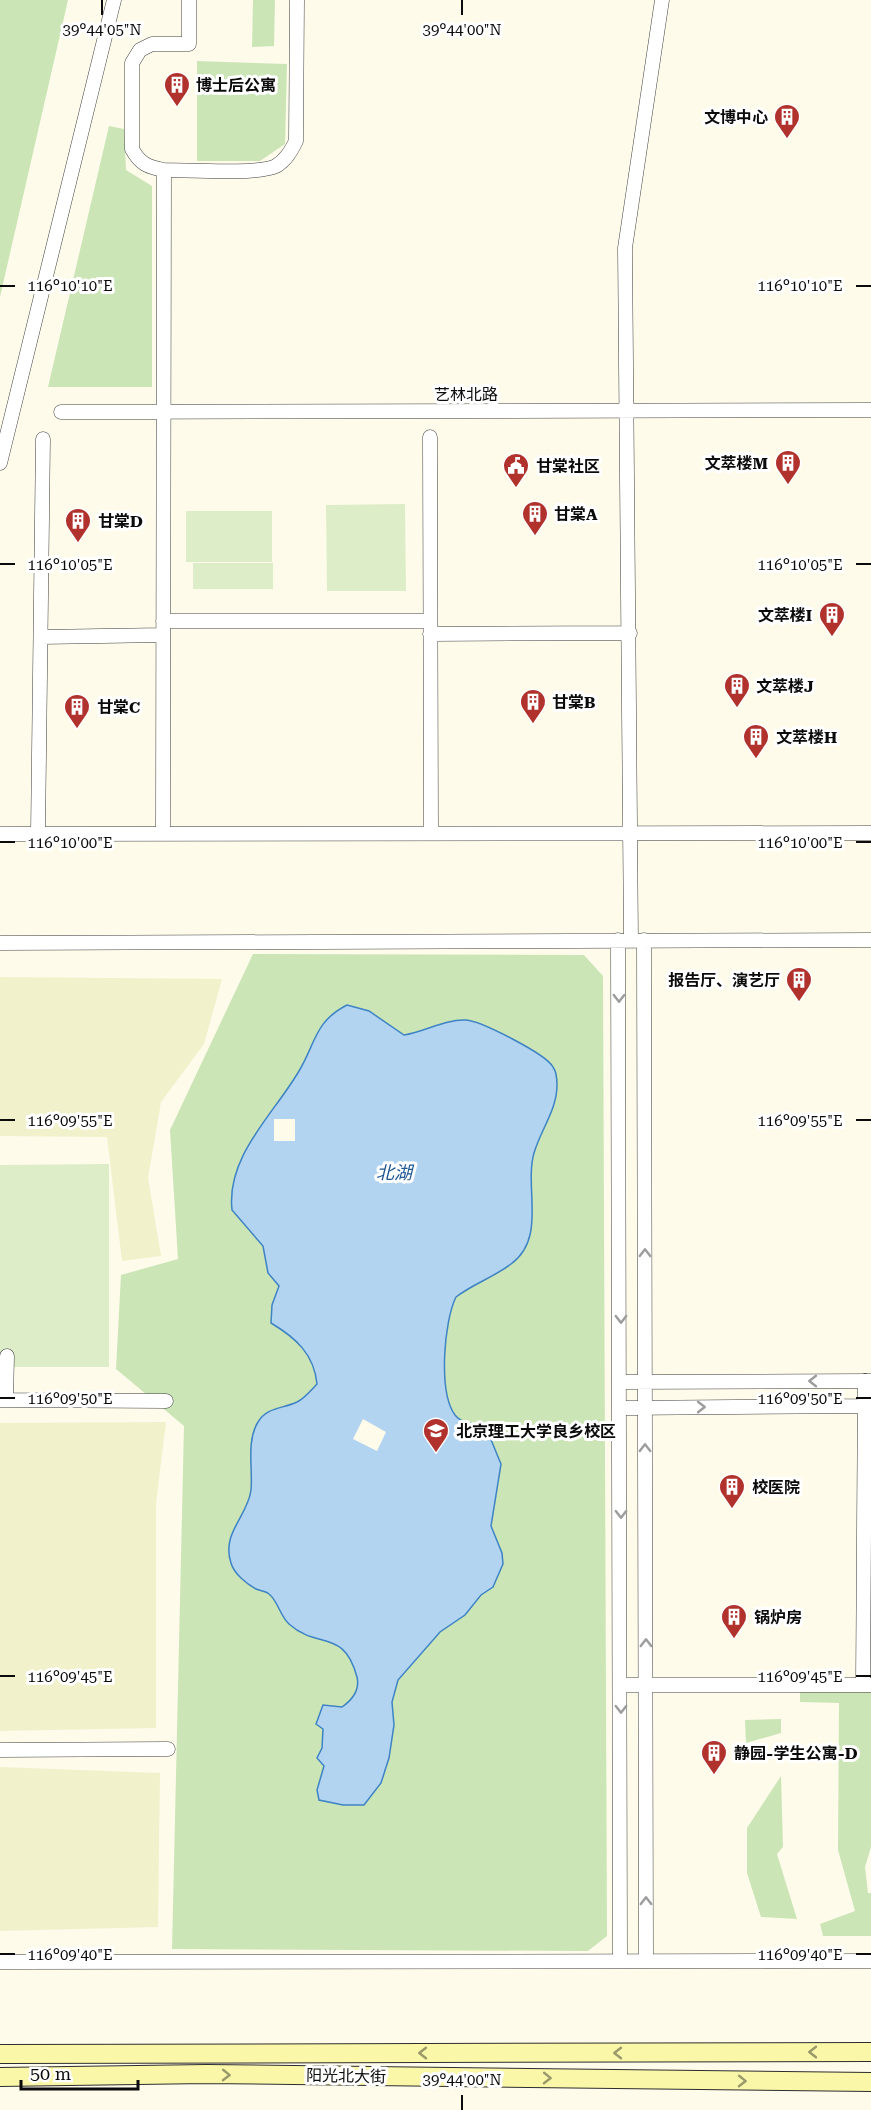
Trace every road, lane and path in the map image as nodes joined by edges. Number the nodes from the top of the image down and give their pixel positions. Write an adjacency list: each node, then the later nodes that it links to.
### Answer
1 (114, 0): 12 (street)
2 (189, 0): 5 (street)
3 (297, 0): 5 (street)
4 (662, 0): 6 (street)
5 (164, 170): 9 (street)
6 (628, 410): 7 (street, 艺林北路); 9 (street, 艺林北路); 15 (street)
7 (871, 410)
8 (61, 412): 9 (street, 艺林北路)
9 (163, 412): 13 (street)
10 (430, 437): 14 (street)
11 (43, 439): 17 (street)
12 (0, 463)
13 (163, 621): 14 (street); 16 (street)
14 (430, 628): 15 (street); 20 (street)
15 (630, 633): 21 (street)
16 (163, 635): 17 (street); 19 (street)
17 (40, 637): 18 (street)
18 (38, 833): 19 (street); 23 (street)
19 (163, 833): 20 (street)
20 (431, 833): 21 (street)
21 (632, 833): 22 (street); 24 (street)
22 (871, 833)
23 (0, 834)
24 (631, 940): 25 (street); 26 (street); 29 (street, one-way to 29); 30 (street, one-way to 24)
25 (871, 940)
26 (0, 943)
27 (7, 1356): 31 (street)
28 (868, 1381): 30 (street, one-way to 30); 33 (street)
29 (621, 1382): 30 (street); 35 (street)
30 (645, 1382): 34 (street)
31 (3, 1400): 32 (street)
32 (166, 1401)
33 (868, 1406): 34 (street, one-way to 33); 38 (street)
34 (645, 1407): 35 (street); 37 (street, one-way to 34)
35 (621, 1408): 36 (street, one-way to 36)
36 (621, 1685): 37 (street); 41 (street, one-way to 41)
37 (646, 1685): 38 (street); 42 (street, one-way to 37)
38 (867, 1685)
39 (168, 1749): 40 (street)
40 (0, 1750)
41 (620, 1959): 42 (street); 44 (street)
42 (646, 1960): 43 (street)
43 (871, 1961)
44 (0, 1962)
45 (871, 2052): 46 (main road, 阳光北大街, one-way to 46)
46 (0, 2054)
47 (0, 2077): 48 (main road, 阳光北大街, one-way to 48)
48 (871, 2082)

